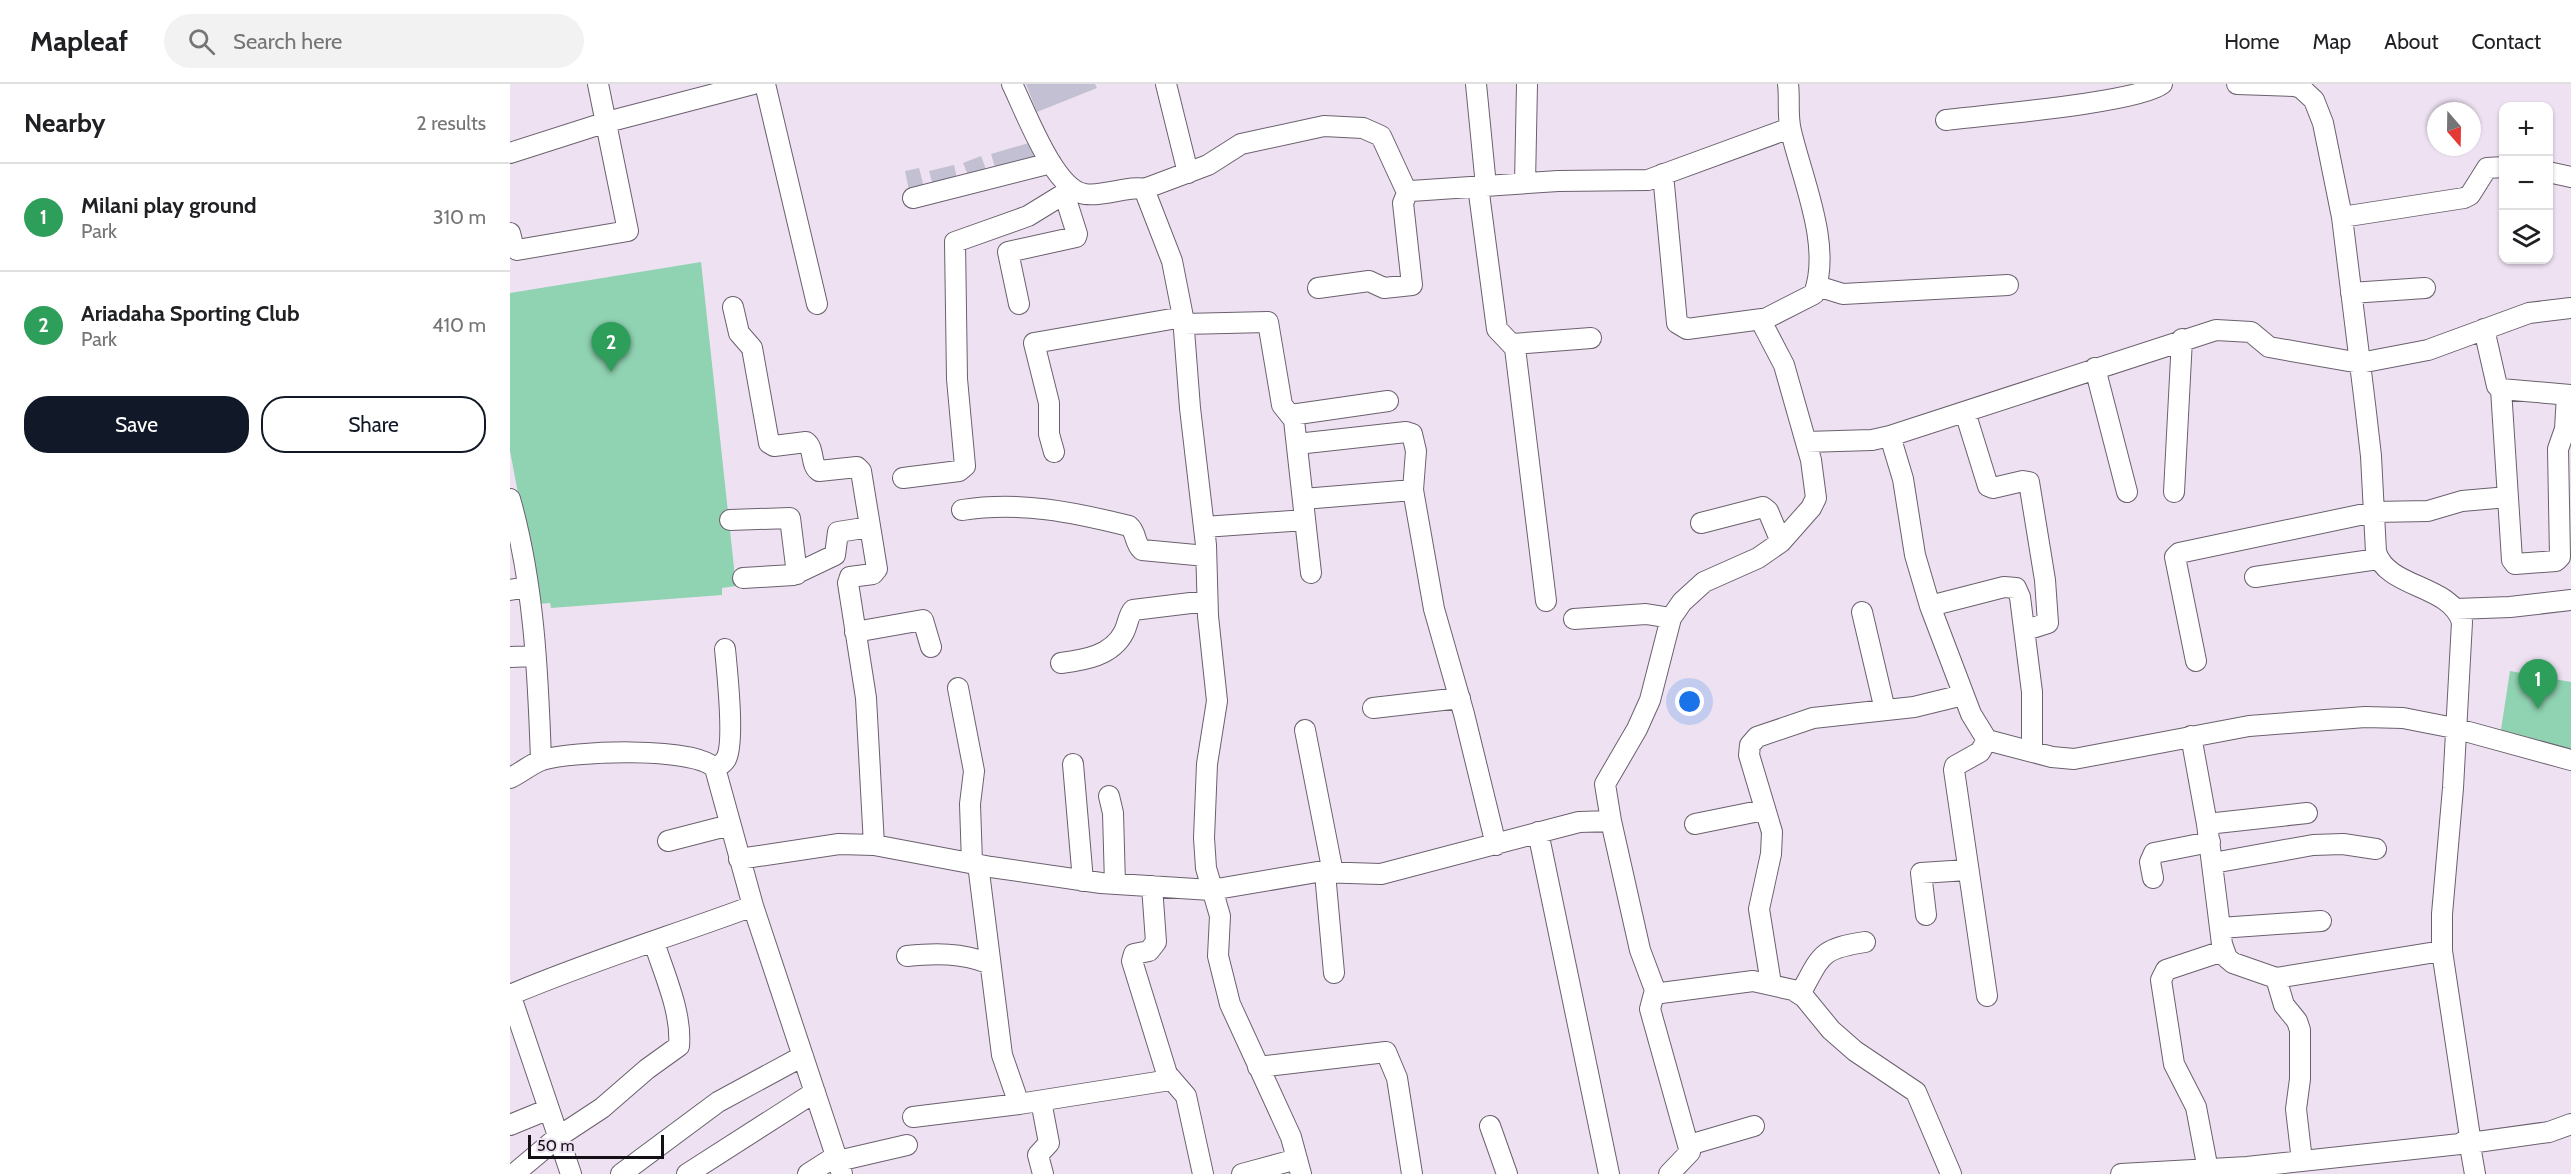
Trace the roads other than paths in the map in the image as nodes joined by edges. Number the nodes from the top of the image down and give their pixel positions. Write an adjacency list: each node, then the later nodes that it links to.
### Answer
1 (598, 84): 12 (street)
2 (753, 84): 12 (street)
3 (765, 84): 34 (street)
4 (1012, 84): 15 (street)
5 (1166, 84): 17 (street)
6 (1476, 84): 22 (street)
7 (1527, 84): 21 (street)
8 (1788, 84): 13 (street)
9 (2162, 84): 11 (street)
10 (2237, 84): 27 (street)
11 (1946, 120)
12 (607, 122): 14 (street); 28 (street)
13 (1790, 128): 19 (street); 29 (street)
14 (510, 153)
15 (1051, 163): 25 (street); 26 (street)
16 (2499, 167): 27 (street)
17 (1188, 172): 23 (street); 24 (street)
18 (2553, 173): 20 (street)
19 (1663, 174): 21 (street); 38 (street)
20 (2571, 177)
21 (1525, 183): 22 (street)
22 (1482, 186): 24 (street); 43 (street)
23 (1144, 189): 25 (street); 39 (street)
24 (1408, 190): 31 (street)
25 (1068, 191): 35 (street); 57 (street)
26 (913, 198)
27 (2342, 217): 33 (street)
28 (510, 232)
29 (1817, 285): 30 (street); 38 (street)
30 (2008, 285)
31 (1318, 288)
32 (2425, 288): 33 (street)
33 (2351, 293): 44 (street)
34 (817, 304)
35 (1019, 304)
36 (733, 307): 70 (street)
37 (2571, 308): 40 (street)
38 (1762, 319): 53 (street)
39 (1184, 321): 50 (street); 55 (street); 71 (street)
40 (2484, 329): 44 (street); 46 (street)
41 (1591, 338): 43 (street)
42 (2182, 339): 44 (street); 45 (street); 61 (street)
43 (1513, 344): 82 (street)
44 (2360, 363): 66 (street)
45 (2095, 368): 49 (street); 60 (street)
46 (2501, 389): 47 (street); 62 (street)
47 (2569, 395): 51 (street)
48 (1388, 401): 50 (street)
49 (1965, 412): 52 (street); 88 (street)
50 (1291, 415): 54 (street)
51 (2568, 429): 56 (street)
52 (1890, 436): 53 (street); 83 (street)
53 (1806, 442): 72 (street)
54 (1297, 444): 59 (street); 64 (street)
55 (1054, 452)
56 (2564, 461): 58 (street)
57 (903, 478)
58 (2565, 489): 62 (street)
59 (1413, 490): 64 (street); 98 (street)
60 (2127, 492)
61 (2174, 492)
62 (2508, 497): 66 (street)
63 (510, 499): 79 (street)
64 (1303, 499): 68 (street)
65 (962, 510): 73 (street)
66 (2374, 512): 74 (street); 94 (street)
67 (730, 520): 76 (street)
68 (1305, 520): 71 (street); 75 (street)
69 (1701, 523): 72 (street)
70 (870, 527): 76 (street); 89 (street)
71 (1204, 527): 73 (street)
72 (1781, 542): 86 (street)
73 (1206, 556): 81 (street)
74 (2378, 559): 77 (street); 84 (street)
75 (1311, 573)
76 (797, 574): 78 (street)
77 (2255, 577)
78 (742, 578)
79 (519, 588): 92 (street)
80 (2571, 600): 84 (street)
81 (1208, 601): 95 (street); 132 (street)
82 (1546, 601)
83 (1930, 606): 88 (street); 97 (street)
84 (2456, 609): 101 (street)
85 (1862, 612): 100 (street)
86 (1671, 618): 87 (street); 114 (street)
87 (1574, 619)
88 (2026, 630): 105 (street)
89 (855, 632): 90 (street); 120 (street)
90 (931, 647)
91 (725, 649): 109 (street)
92 (535, 656): 93 (street); 106 (street)
93 (510, 657)
94 (2196, 661)
95 (1061, 663)
96 (958, 688): 125 (street)
97 (1963, 695): 100 (street); 104 (street)
98 (1460, 698): 99 (street); 121 (street)
99 (1373, 708)
100 (1886, 710): 112 (street)
101 (2454, 728): 103 (street); 107 (street); 140 (street)
102 (1305, 729): 127 (street)
103 (2191, 736): 105 (street); 118 (street)
104 (1987, 740): 105 (street); 126 (street)
105 (2032, 751)
106 (542, 760): 109 (street); 110 (street)
107 (2571, 760)
108 (1073, 764): 129 (street)
109 (715, 768): 116 (street)
110 (510, 778)
111 (1109, 796): 130 (street)
112 (1764, 810): 115 (street); 145 (street)
113 (2307, 813): 118 (street)
114 (1611, 821): 117 (street); 146 (street)
115 (1695, 824)
116 (730, 825): 119 (street); 123 (street)
117 (1538, 832): 121 (street); 182 (street)
118 (2209, 833): 124 (street); 128 (street)
119 (668, 841)
120 (874, 844): 123 (street); 125 (street)
121 (1496, 845): 127 (street)
122 (2376, 849): 124 (street)
123 (739, 859): 133 (street)
124 (2213, 863): 136 (street)
125 (975, 864): 129 (street); 142 (street)
126 (1967, 870): 134 (street); 149 (street)
127 (1329, 873): 132 (street); 143 (street)
128 (2153, 878)
129 (1083, 881): 130 (street)
130 (1115, 884): 131 (street)
131 (1152, 886): 132 (street); 152 (street)
132 (1211, 890): 151 (street)
133 (753, 906): 137 (street); 150 (street)
134 (1926, 915)
135 (2320, 921): 136 (street)
136 (2220, 928): 139 (street)
137 (654, 942): 147 (street); 162 (street)
138 (1865, 942): 148 (street)
139 (2223, 951): 144 (street); 170 (street)
140 (2442, 951): 144 (street); 163 (street)
141 (907, 956): 142 (street)
142 (988, 963): 155 (street)
143 (1334, 973)
144 (2276, 978): 166 (street)
145 (1771, 984): 146 (street); 148 (street)
146 (1655, 990): 165 (street)
147 (510, 994): 156 (street)
148 (1800, 994): 184 (street)
149 (1987, 996)
150 (803, 1056): 153 (street); 174 (street)
151 (1258, 1067): 168 (street); 180 (street)
152 (1170, 1080): 154 (street); 178 (street)
153 (815, 1092): 167 (street); 175 (street)
154 (1041, 1101): 155 (street); 177 (street)
155 (1019, 1104): 157 (street)
156 (549, 1109): 158 (street); 162 (street)
157 (913, 1117)
158 (510, 1125)
159 (1490, 1126): 181 (street)
160 (1754, 1126): 165 (street)
161 (2568, 1129): 163 (street)
162 (558, 1137): 172 (street); 173 (street)
163 (2470, 1141): 169 (street); 186 (street)
164 (906, 1145): 167 (street)
165 (1689, 1145): 183 (street)
166 (2302, 1161): 169 (street); 170 (street)
167 (839, 1164): 176 (street)
168 (1299, 1166): 179 (street)
169 (2326, 1166)
170 (2213, 1171): 171 (street)
171 (2153, 1173): 185 (street)
172 (514, 1174)
173 (571, 1174)
174 (621, 1174)
175 (687, 1174)
176 (808, 1174)
177 (1042, 1174)
178 (1203, 1174)
179 (1242, 1174)
180 (1412, 1174)
181 (1507, 1174)
182 (1609, 1174)
183 (1669, 1174)
184 (1951, 1174)
185 (2121, 1174)
186 (2475, 1174)

